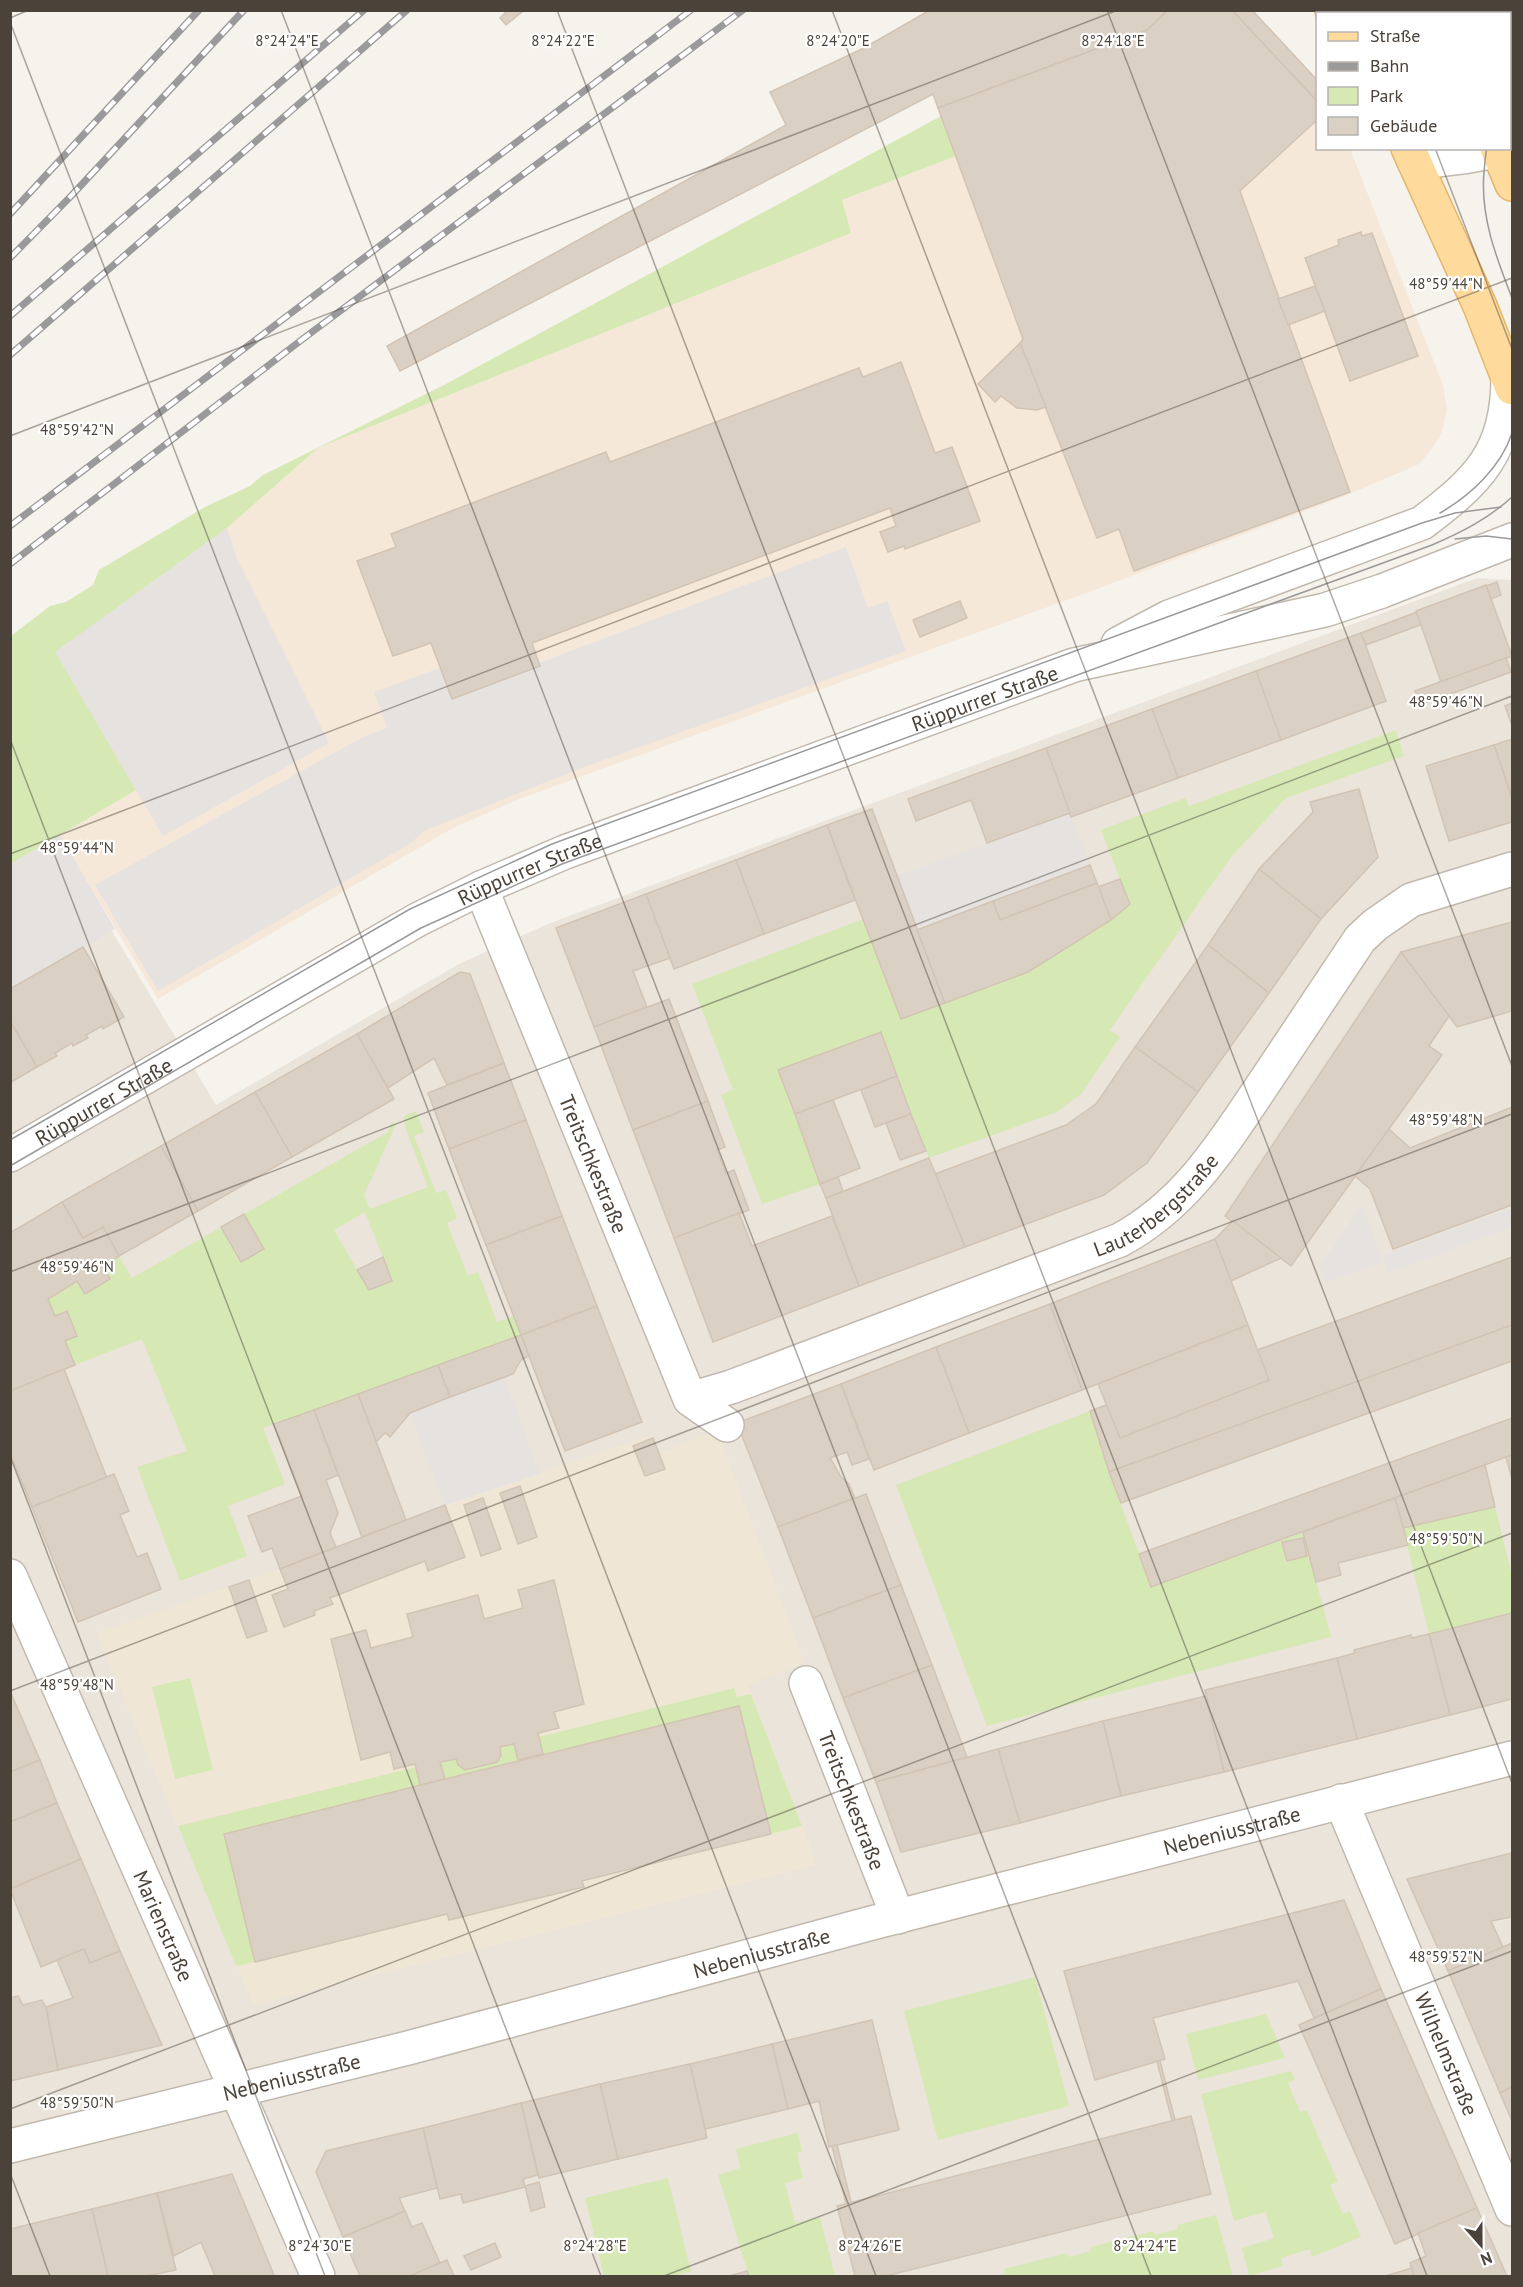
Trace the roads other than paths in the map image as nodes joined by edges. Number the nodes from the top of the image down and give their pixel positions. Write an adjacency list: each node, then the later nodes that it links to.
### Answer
1 (1481, 150): 3 (street)
2 (1503, 150): 4 (main road)
3 (1416, 153): 5 (main road)
4 (1512, 184)
5 (1510, 383): 7 (street, Rüppurrer Straße)
6 (1512, 540): 7 (street, Rüppurrer Straße)
7 (1086, 661): 9 (street, Rüppurrer Straße)
8 (1512, 869): 11 (street, Lauterbergstraße)
9 (482, 888): 10 (street, Rüppurrer Straße); 11 (street, Treitschkestraße)
10 (10, 1155)
11 (690, 1399): 12 (street)
12 (727, 1425)
13 (10, 1576): 18 (street, Marienstraße)
14 (806, 1683): 17 (street, Treitschkestraße)
15 (1512, 1758): 16 (street, Nebeniusstraße)
16 (1341, 1801): 17 (street, Nebeniusstraße); 20 (street, Wilhelmstraße)
17 (898, 1917): 18 (street, Nebeniusstraße)
18 (237, 2091): 19 (street, Nebeniusstraße); 21 (street, Marienstraße)
19 (10, 2146)
20 (1512, 2209)
21 (318, 2277)

